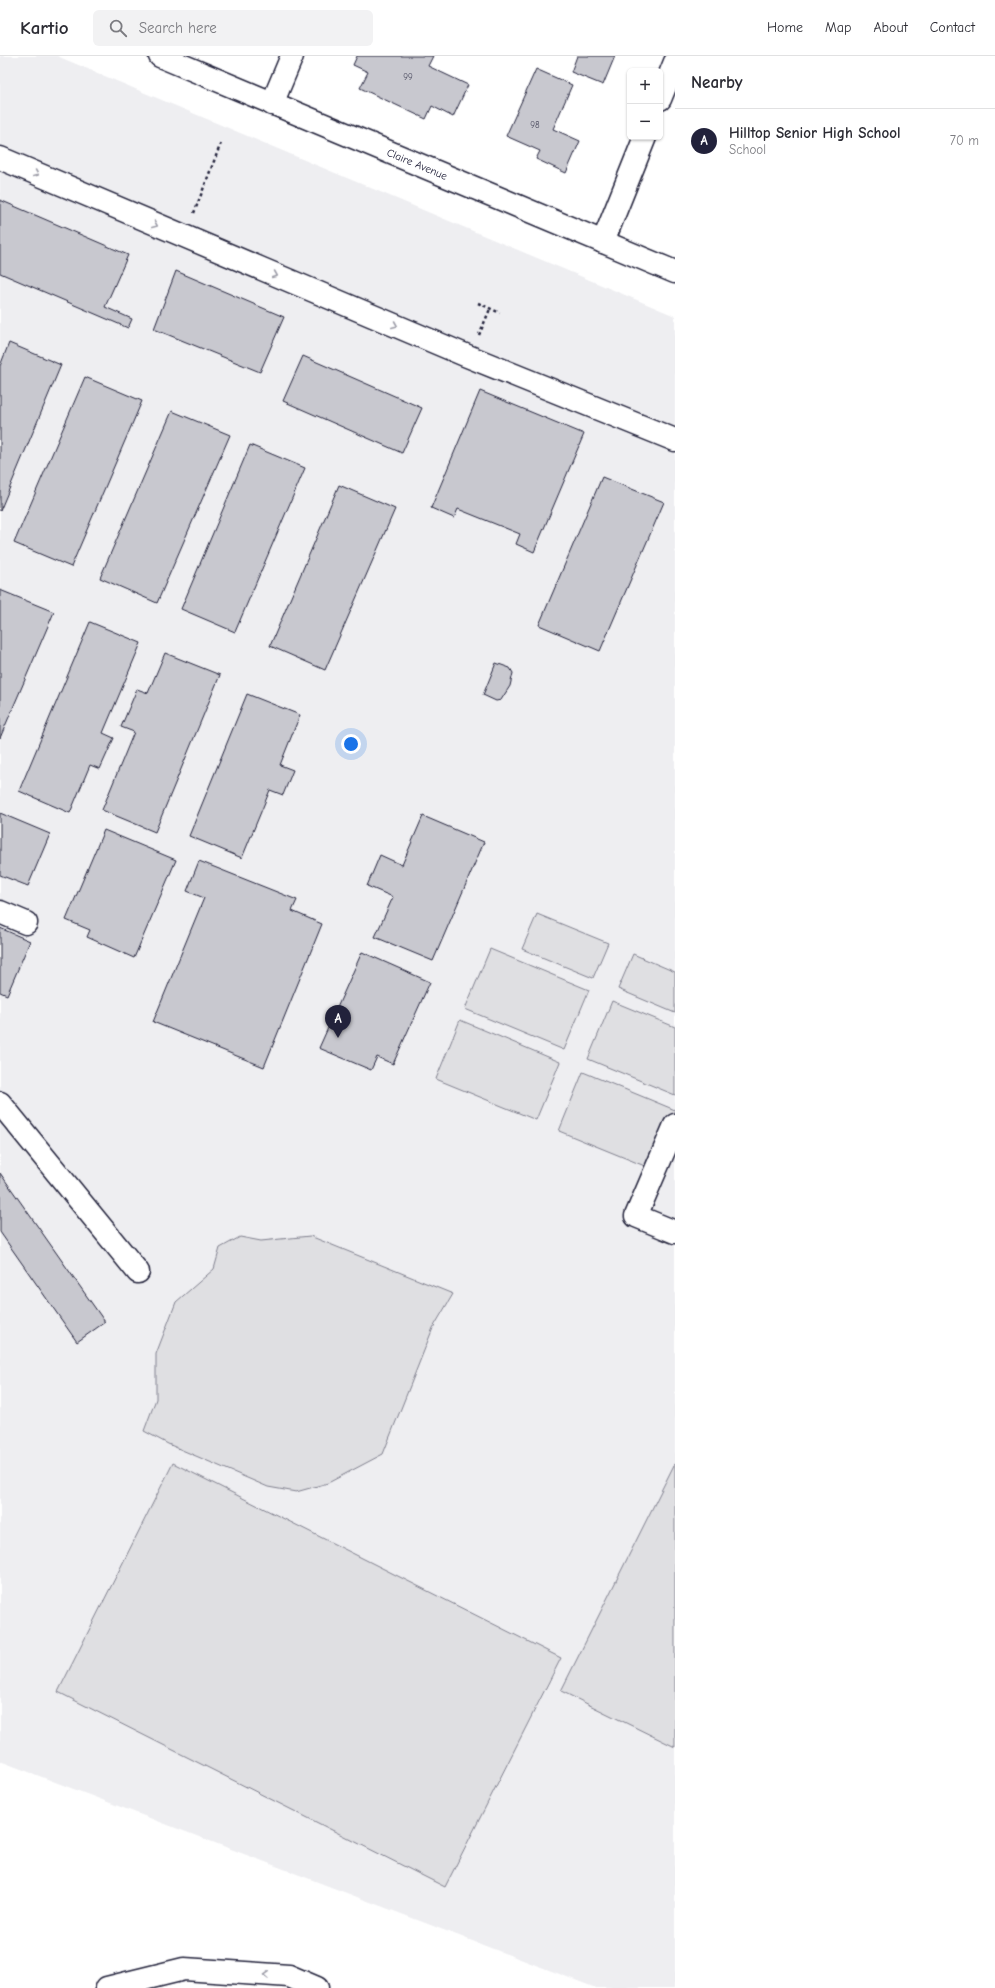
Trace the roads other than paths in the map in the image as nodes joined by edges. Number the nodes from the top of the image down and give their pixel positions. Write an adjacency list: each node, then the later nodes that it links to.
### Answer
1 (160, 56): 5 (main road, Claire Avenue)
2 (292, 56): 5 (main road)
3 (675, 62): 4 (main road)
4 (663, 92)
5 (272, 104): 8 (main road, Claire Avenue)
6 (644, 140): 8 (main road)
7 (0, 158): 10 (main road, one-way to 10)
8 (603, 242): 9 (main road, Claire Avenue)
9 (675, 272)
10 (675, 440)
11 (0, 912): 12 (main road)
12 (26, 923)
13 (0, 1103): 16 (main road)
14 (675, 1124): 15 (main road)
15 (675, 1232)
16 (138, 1272)
17 (107, 1988): 18 (main road, one-way to 17)
18 (317, 1988)

